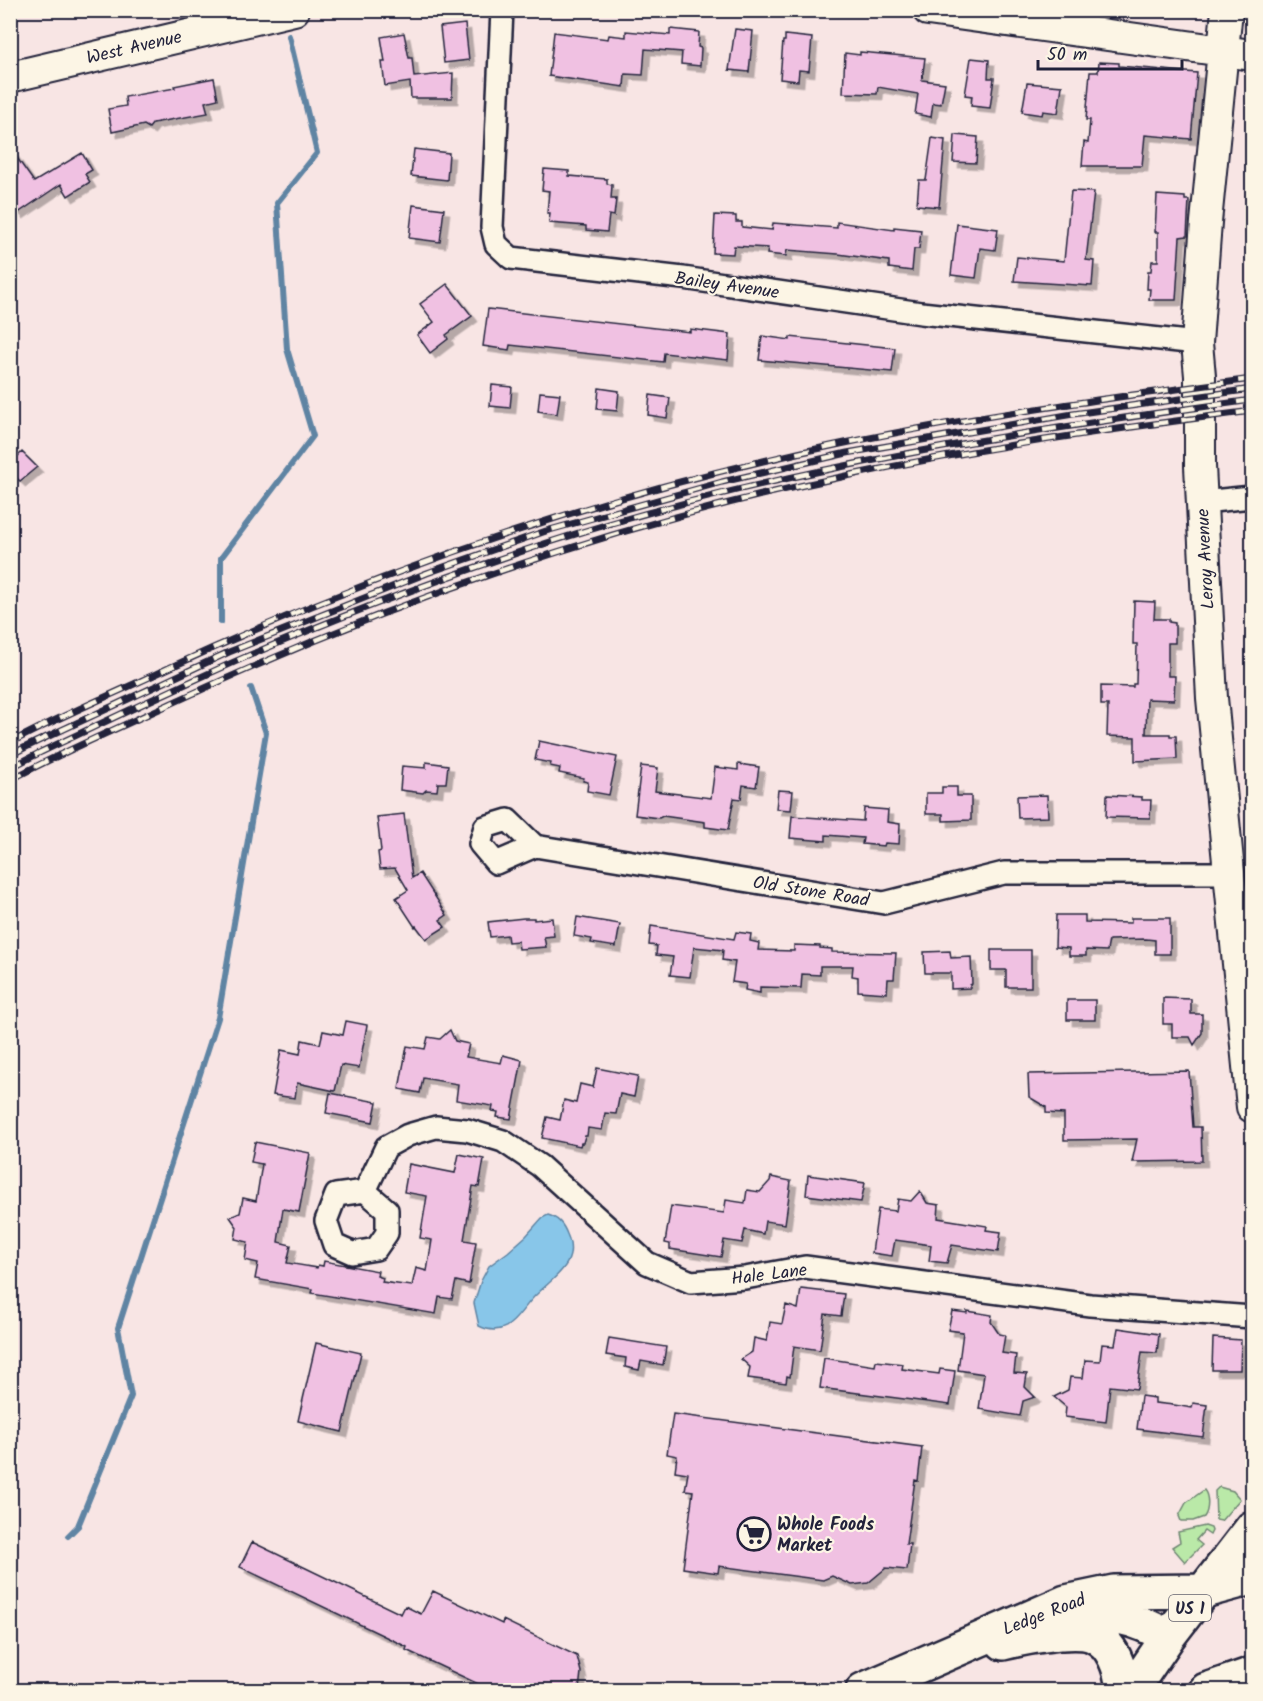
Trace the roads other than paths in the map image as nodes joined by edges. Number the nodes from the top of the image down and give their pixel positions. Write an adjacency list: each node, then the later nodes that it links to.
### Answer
1 (294, 10): 7 (street, West Avenue)
2 (502, 10): 8 (street, Bailey Avenue)
3 (928, 10): 5 (street)
4 (1227, 10): 5 (street, Leroy Avenue)
5 (1223, 51): 6 (street); 8 (street, Leroy Avenue)
6 (1252, 55)
7 (12, 70)
8 (1197, 343): 10 (street, Leroy Avenue)
9 (1252, 497): 10 (street)
10 (1202, 502): 12 (street, Leroy Avenue)
11 (535, 846): 12 (street, Old Stone Road)
12 (1230, 873): 13 (street, Leroy Avenue)
13 (1252, 1107)
14 (365, 1191): 15 (street, Hale Lane)
15 (1252, 1317)
16 (1252, 1528): 18 (main road, US 1)
17 (1252, 1578): 18 (main road, Ledge Road)
18 (1204, 1591): 20 (main road, US 1); 21 (main road, Ledge Road)
19 (1030, 1635): 20 (main road, Ledge Road); 21 (main road, Ledge Road); 24 (main road, Ledge Road)
20 (1168, 1637): 25 (main road, US 1)
21 (926, 1663): 23 (main road, Ledge Road)
22 (1252, 1674): 26 (main road)
23 (863, 1690)
24 (1123, 1690)
25 (1132, 1690)
26 (1206, 1690)

